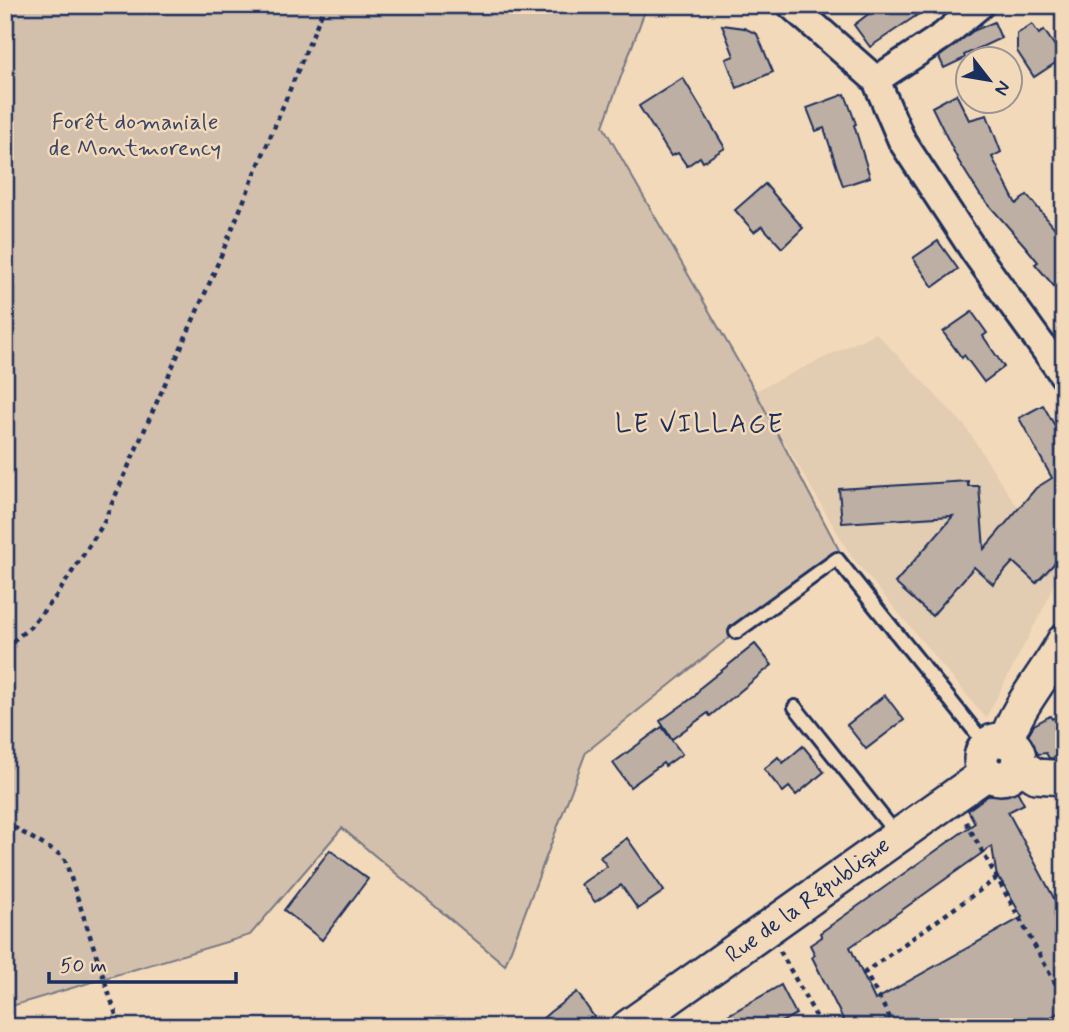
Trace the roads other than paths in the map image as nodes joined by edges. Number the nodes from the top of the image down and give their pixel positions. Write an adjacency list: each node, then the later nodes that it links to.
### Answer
1 (792, 5): 3 (street)
2 (980, 5): 3 (street)
3 (876, 80): 4 (street)
4 (1064, 376)
5 (736, 632): 8 (lane)
6 (1064, 641): 8 (street)
7 (795, 707): 10 (lane)
8 (999, 756): 9 (street); 10 (street, Rue de la République)
9 (1064, 778)
10 (897, 835): 11 (street, Rue de la République)
11 (628, 1027)

